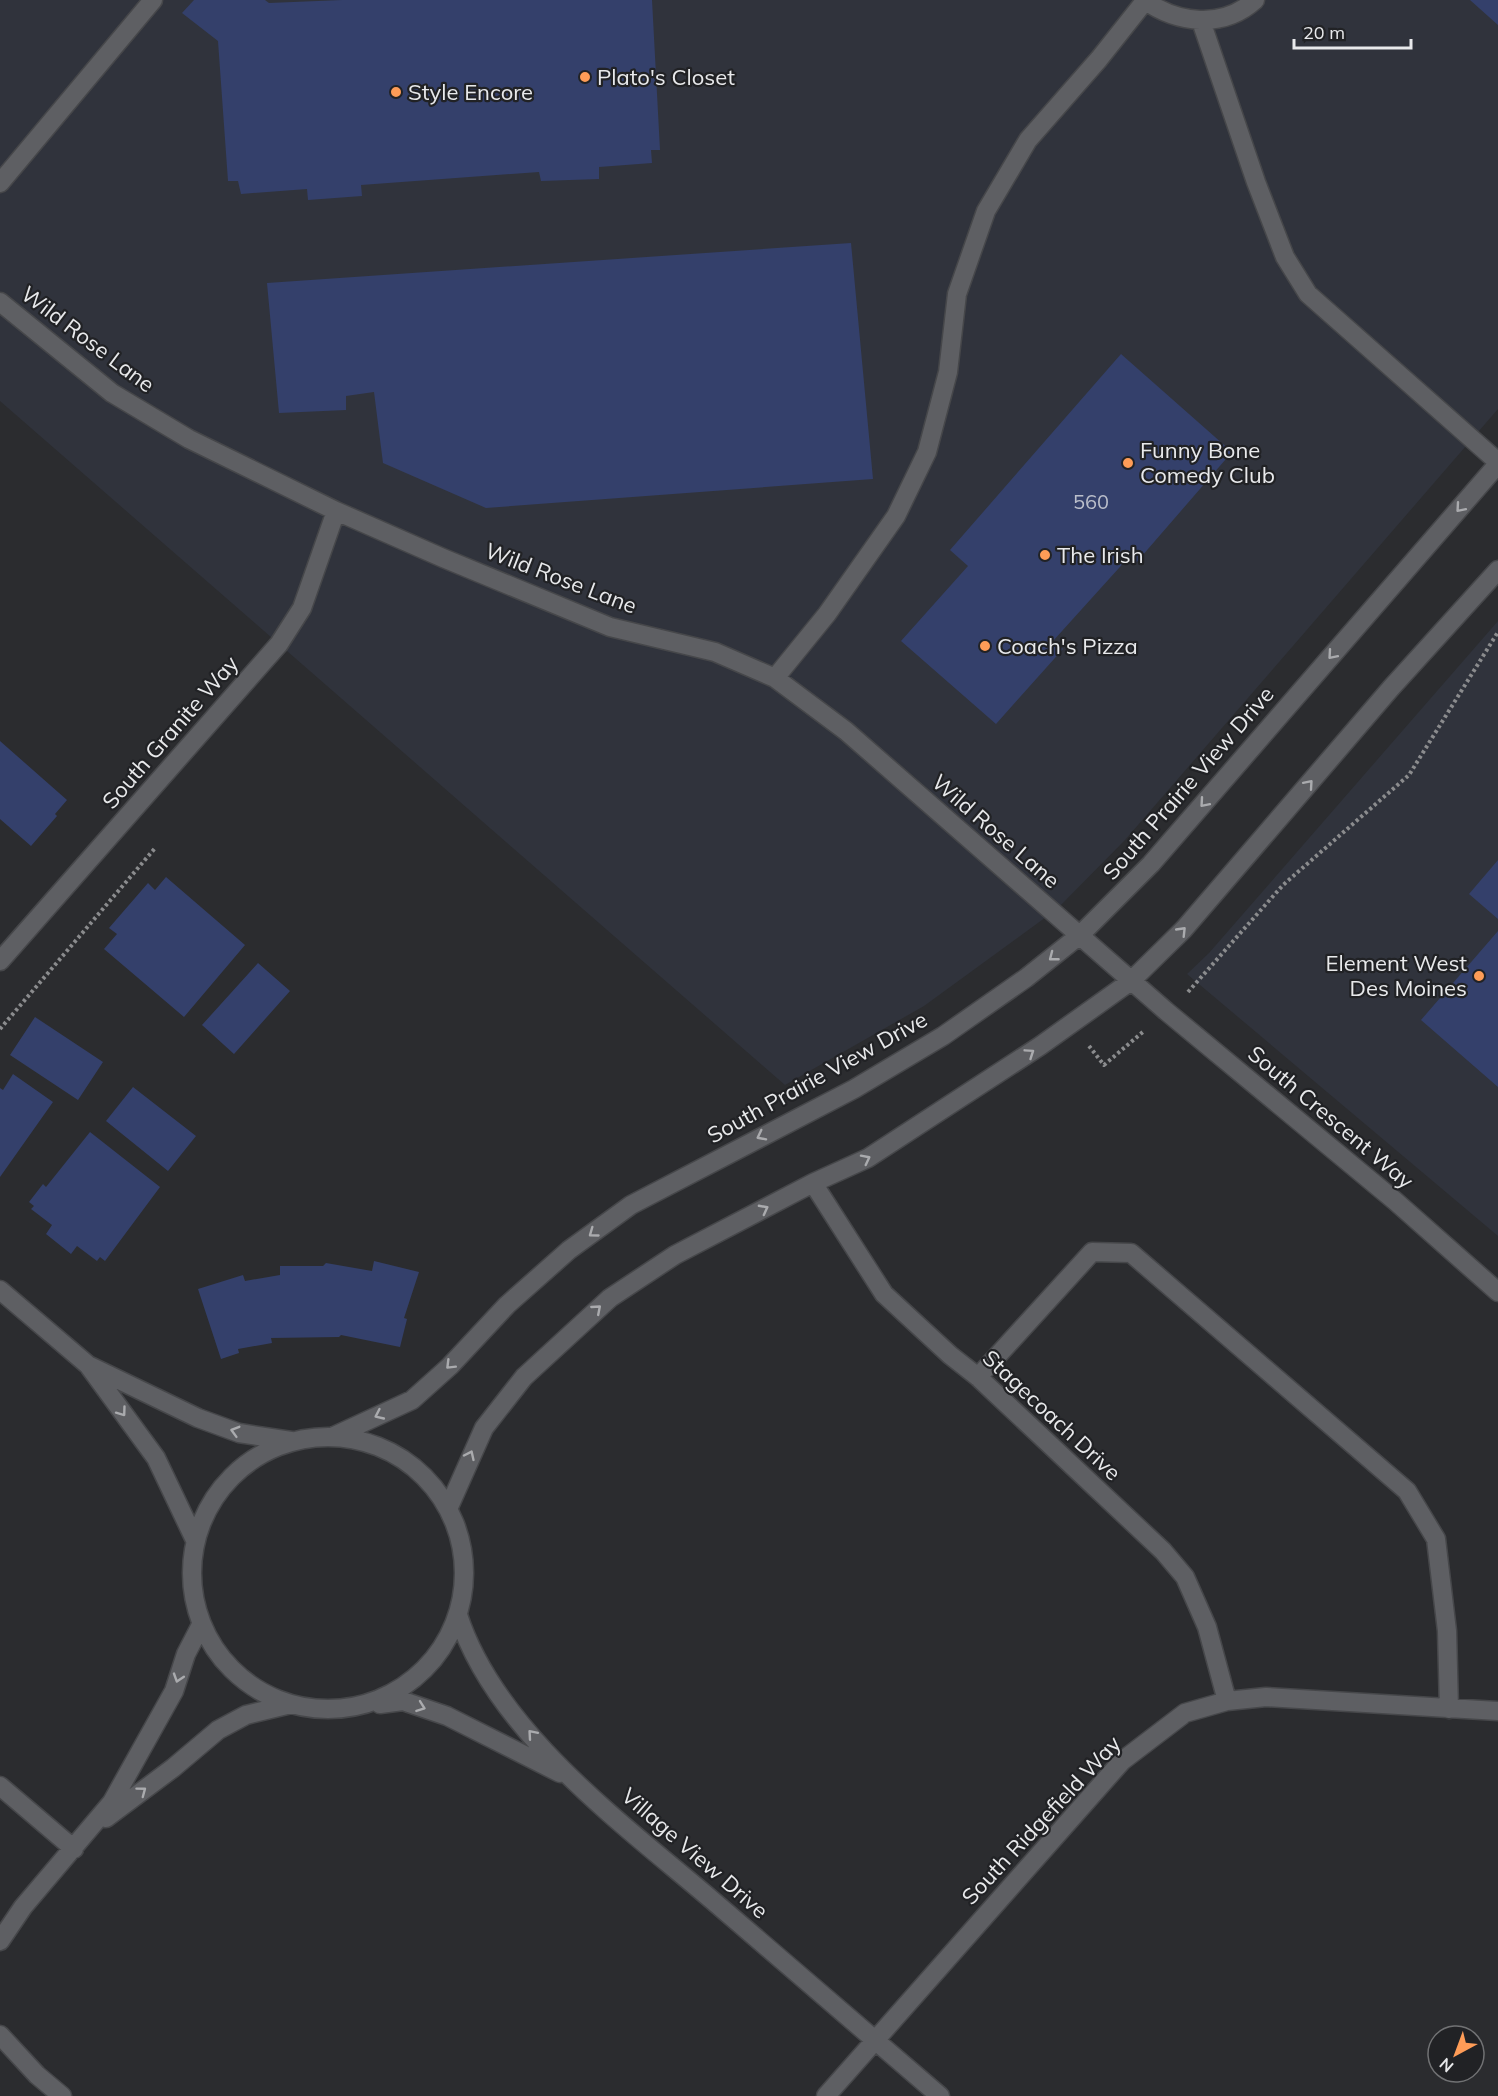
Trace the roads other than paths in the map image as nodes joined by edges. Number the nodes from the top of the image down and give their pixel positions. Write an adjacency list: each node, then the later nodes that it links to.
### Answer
1 (153, 0): 5 (street)
2 (1255, 0): 4 (street)
3 (1145, 1): 4 (street); 10 (street)
4 (1201, 21): 7 (street)
5 (0, 183)
6 (0, 302): 8 (street, Wild Rose Lane)
7 (1498, 463): 11 (street, South Prairie View Drive, one-way to 11)
8 (336, 511): 10 (street, Wild Rose Lane); 12 (street, South Granite Way)
9 (1498, 570): 13 (street, one-way to 9)
10 (775, 678): 11 (street, Wild Rose Lane)
11 (1080, 936): 13 (street, Wild Rose Lane); 19 (street, South Prairie View Drive, one-way to 19)
12 (0, 961)
13 (1131, 981): 14 (street, one-way to 13); 16 (street, South Crescent Way)
14 (813, 1183): 18 (street, Stagecoach Drive); 21 (street, one-way to 14)
15 (0, 1290): 17 (street)
16 (1498, 1293)
17 (88, 1365): 20 (street, one-way to 17); 22 (street, one-way to 22)
18 (978, 1377): 25 (street, Stagecoach Drive); 28 (street)
19 (332, 1437): 20 (street); 21 (street)
20 (291, 1441): 22 (street)
21 (448, 1509): 23 (street)
22 (195, 1540): 24 (street)
23 (458, 1615): 27 (street); 30 (street, Village View Drive, one-way to 23)
24 (201, 1625): 26 (street); 32 (street, one-way to 32)
25 (1227, 1701): 28 (street, South Ridgefield Way); 36 (street, South Ridgefield Way)
26 (291, 1704): 27 (street); 32 (street, one-way to 26)
27 (343, 1709): 30 (street, one-way to 30)
28 (1449, 1709): 29 (street, South Ridgefield Way)
29 (1498, 1711)
30 (570, 1778): 36 (street, Village View Drive)
31 (0, 1786): 33 (street)
32 (94, 1825): 33 (street)
33 (74, 1849): 34 (street)
34 (0, 1941)
35 (0, 2035): 37 (street)
36 (876, 2040): 38 (street, South Ridgefield Way); 39 (street, Village View Drive)
37 (62, 2096)
38 (826, 2096)
39 (940, 2096)

